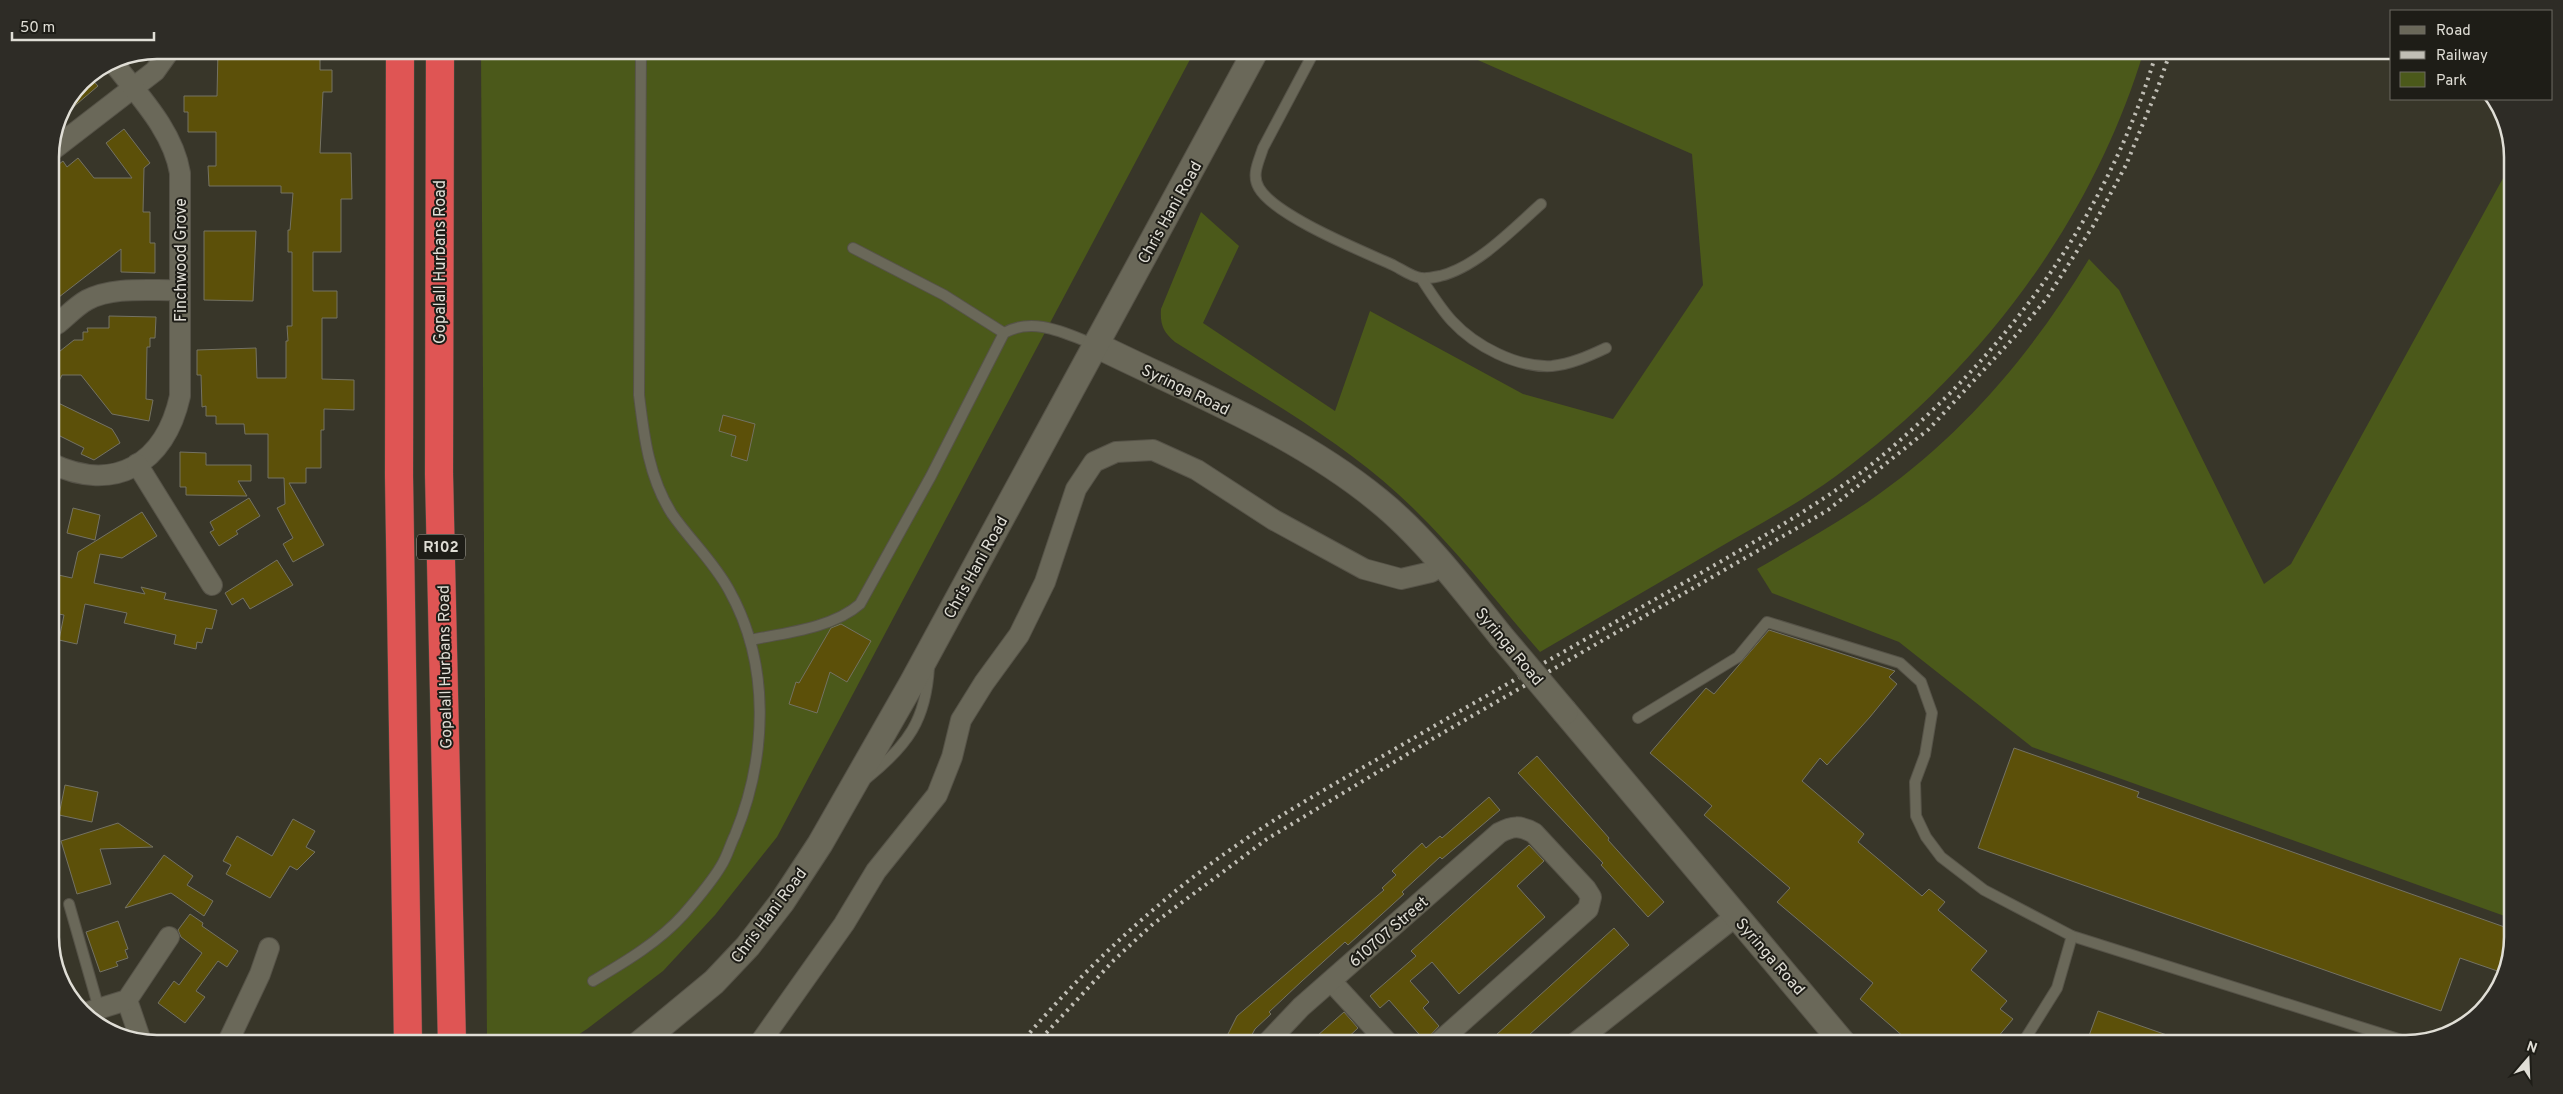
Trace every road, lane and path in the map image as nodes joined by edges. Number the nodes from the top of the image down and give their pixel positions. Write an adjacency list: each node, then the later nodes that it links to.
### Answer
1 (163, 59): 8 (street)
2 (400, 59): 35 (highway, R102)
3 (440, 59): 36 (highway, Gopalall Hurbans Road / R102)
4 (641, 59): 22 (lane)
5 (1251, 59): 16 (street, Chris Hani Road)
6 (1310, 59): 12 (lane)
7 (117, 67): 8 (street, Finchwood Grove)
8 (133, 89): 9 (street); 13 (street, Finchwood Grove)
9 (60, 144)
10 (1542, 204): 12 (lane)
11 (853, 248): 15 (lane)
12 (1421, 278): 17 (lane)
13 (180, 290): 14 (street); 18 (street, Finchwood Grove)
14 (59, 322)
15 (1004, 333): 16 (lane); 22 (lane)
16 (1096, 345): 20 (street, Syringa Road); 37 (street, Chris Hani Road)
17 (1606, 348)
18 (137, 464): 19 (street, Finchwood Grove); 21 (street)
19 (59, 466)
20 (1442, 564): 25 (street, Syringa Road, bridge); 38 (street)
21 (212, 585)
22 (750, 640): 29 (lane)
23 (1638, 718): 26 (lane)
24 (69, 904): 32 (lane)
25 (1736, 916): 42 (street); 43 (street, Syringa Road)
26 (2072, 936): 44 (lane); 45 (lane)
27 (169, 937): 31 (street)
28 (269, 948): 34 (street)
29 (593, 981)
30 (1331, 981): 39 (street, 610707 Street); 40 (street); 41 (street, 610707 Street)
31 (127, 1000): 32 (street); 33 (street)
32 (92, 1010)
33 (138, 1033)
34 (231, 1035)
35 (408, 1035)
36 (452, 1035)
37 (650, 1035)
38 (765, 1035)
39 (1274, 1035)
40 (1380, 1035)
41 (1447, 1035)
42 (1585, 1035)
43 (1837, 1035)
44 (2028, 1035)
45 (2386, 1035)

